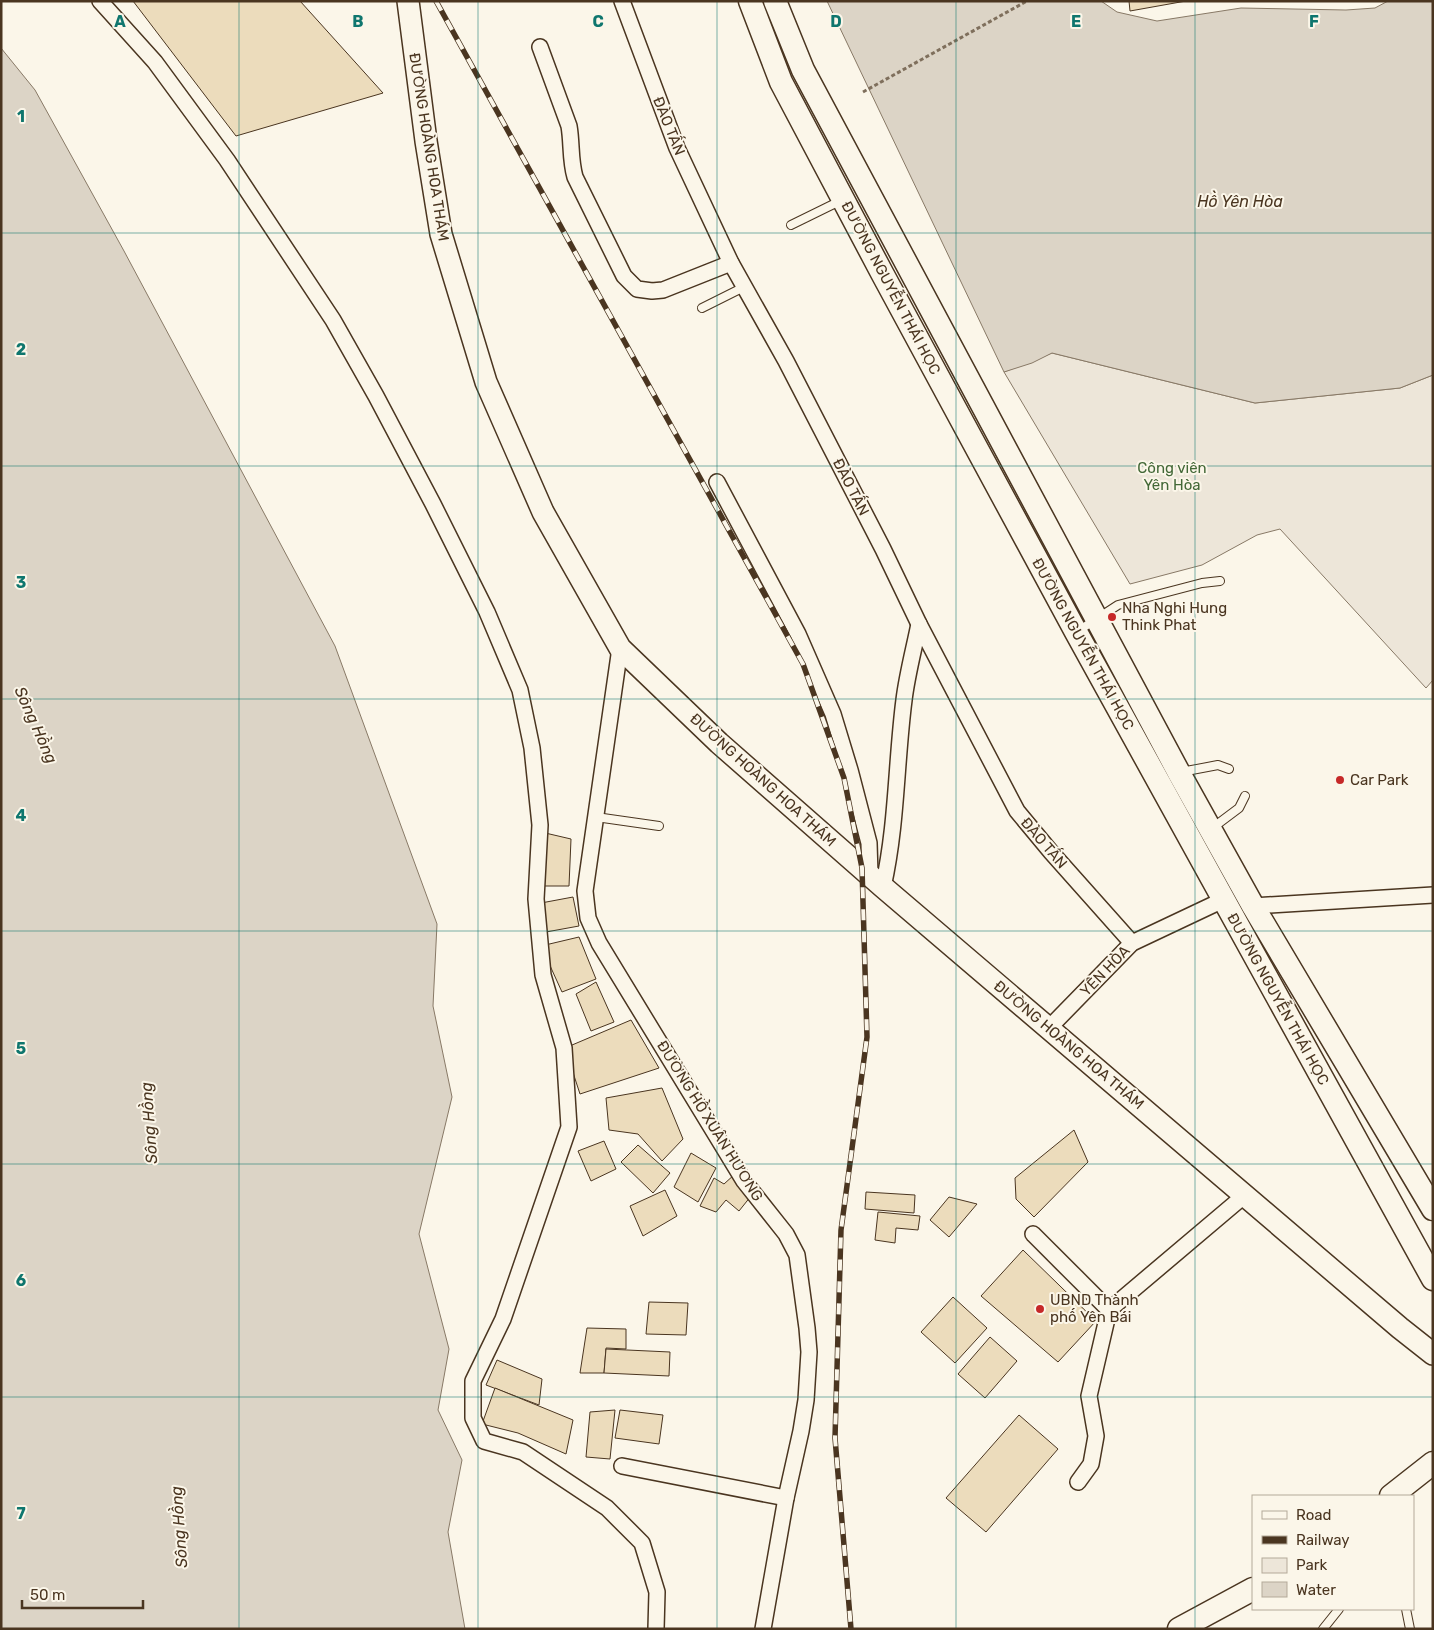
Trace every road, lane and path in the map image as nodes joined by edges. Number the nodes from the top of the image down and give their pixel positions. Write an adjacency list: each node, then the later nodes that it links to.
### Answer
1 (100, 1): 46 (street)
2 (408, 1): 19 (street, ĐƯỜNG HOÀNG HOA THÁM)
3 (622, 1): 11 (street, ĐÀO TẤN)
4 (750, 1): 9 (main road, ĐƯỜNG NGUYỄN THÁI HỌC)
5 (775, 1): 16 (main road, ĐƯỜNG NGUYỄN THÁI HỌC)
6 (1027, 1): 8 (path)
7 (540, 47): 11 (street)
8 (863, 92)
9 (843, 199): 10 (lane); 18 (main road, ĐƯỜNG NGUYỄN THÁI HỌC)
10 (792, 226)
11 (731, 263): 12 (street, ĐÀO TẤN)
12 (744, 286): 13 (lane); 17 (street, ĐÀO TẤN)
13 (702, 308)
14 (717, 482): 26 (street)
15 (1220, 581): 16 (lane)
16 (1096, 618): 18 (lane); 21 (main road, ĐƯỜNG NGUYỄN THÁI HỌC)
17 (919, 624): 26 (street); 30 (street, ĐÀO TẤN)
18 (1076, 632): 28 (main road, ĐƯỜNG NGUYỄN THÁI HỌC)
19 (620, 648): 23 (street, ĐƯỜNG HỒ XUÂN HƯƠNG); 26 (street, ĐƯỜNG HOÀNG HOA THÁM)
20 (1229, 769): 21 (lane)
21 (1179, 772): 25 (main road, ĐƯỜNG NGUYỄN THÁI HỌC)
22 (1245, 796): 25 (lane)
23 (596, 817): 24 (lane); 42 (street, ĐƯỜNG HỒ XUÂN HƯƠNG)
24 (659, 826)
25 (1211, 829): 29 (main road, ĐƯỜNG NGUYỄN THÁI HỌC)
26 (876, 881): 31 (street, ĐƯỜNG HOÀNG HOA THÁM)
27 (1433, 895): 29 (street)
28 (1223, 900): 30 (street, YÊN HÒA); 35 (main road, ĐƯỜNG NGUYỄN THÁI HỌC)
29 (1253, 906): 33 (main road, ĐƯỜNG NGUYỄN THÁI HỌC)
30 (1132, 943): 31 (street, YÊN HÒA)
31 (1049, 1028): 32 (street, ĐƯỜNG HOÀNG HOA THÁM)
32 (1245, 1195): 36 (street); 37 (street, ĐƯỜNG HOÀNG HOA THÁM)
33 (1433, 1209)
34 (1033, 1234): 36 (street)
35 (1433, 1279)
36 (1109, 1310): 40 (street)
37 (1433, 1354)
38 (1433, 1463): 41 (main road)
39 (622, 1466): 42 (street)
40 (1078, 1482)
41 (1392, 1495)
42 (786, 1498): 47 (street, ĐƯỜNG HỒ XUÂN HƯƠNG)
43 (1252, 1590): 48 (main road)
44 (1338, 1610): 49 (lane)
45 (1406, 1610): 50 (lane)
46 (656, 1629)
47 (763, 1629)
48 (1179, 1629)
49 (1323, 1629)
50 (1410, 1629)

